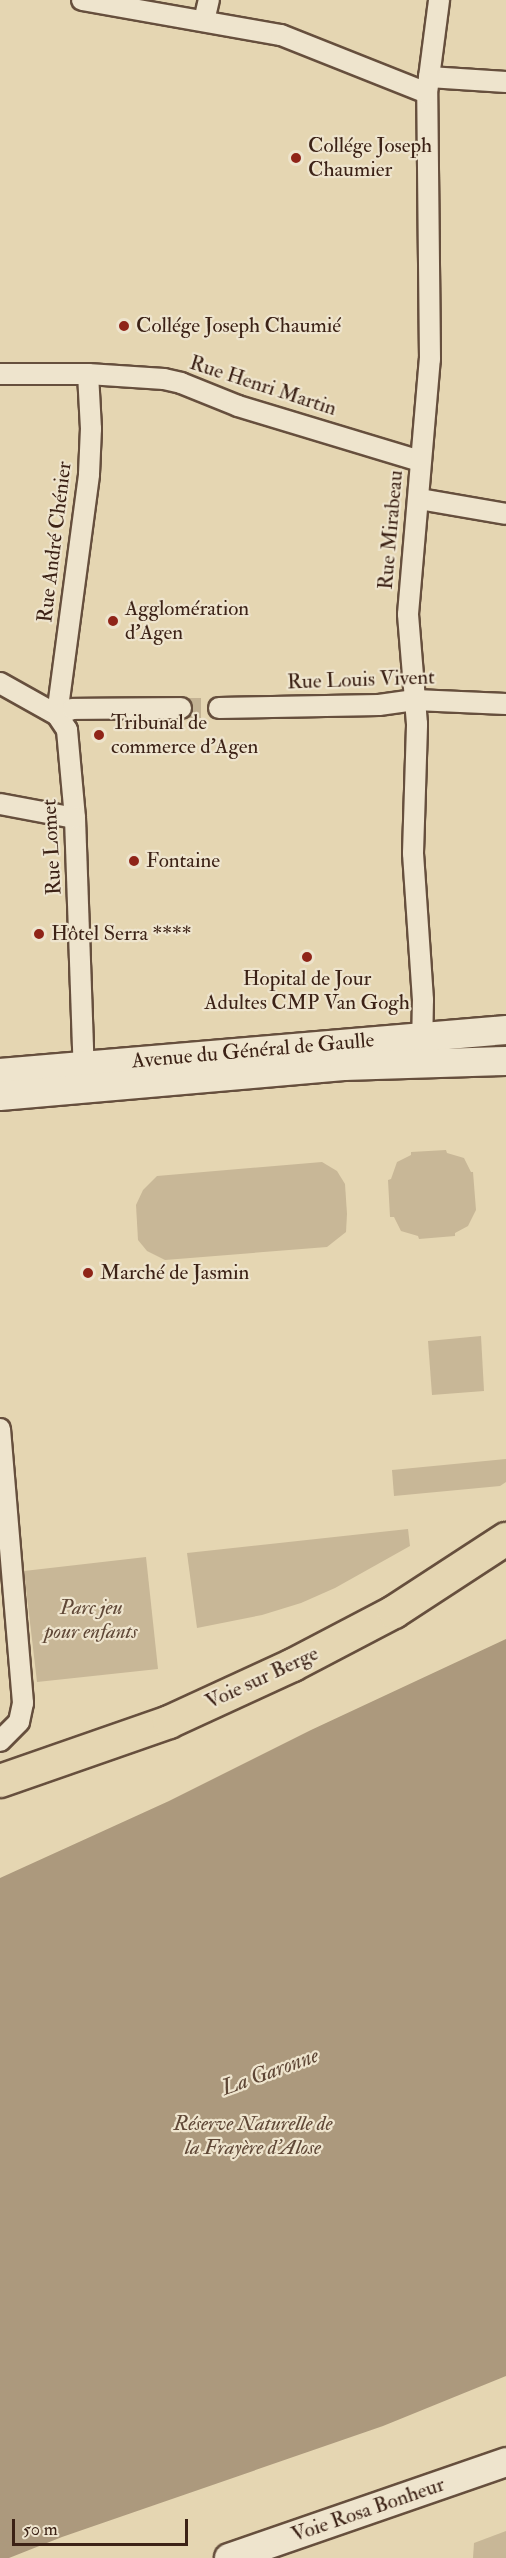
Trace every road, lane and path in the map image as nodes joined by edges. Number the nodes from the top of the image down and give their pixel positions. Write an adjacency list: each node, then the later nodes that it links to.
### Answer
1 (82, 0): 4 (street)
2 (208, 0): 4 (street)
3 (440, 0): 6 (street, Rue Mirabeau)
4 (204, 21): 6 (street)
5 (506, 82): 6 (street)
6 (428, 85): 9 (street, Rue Mirabeau)
7 (0, 374): 8 (street, Rue Henri Martin)
8 (88, 374): 9 (street, Rue Henri Martin); 17 (street, Rue André Chénier)
9 (420, 461): 10 (street, Rue Mirabeau)
10 (420, 499): 11 (street); 13 (street, Rue Mirabeau)
11 (506, 514)
12 (0, 683): 17 (street)
13 (416, 700): 14 (street, Rue Louis Vivent); 16 (street, Rue Louis Vivent); 21 (street, Rue Mirabeau)
14 (506, 704)
15 (181, 708): 17 (street)
16 (219, 708)
17 (57, 715): 19 (street, Rue Lomet)
18 (0, 804): 19 (street)
19 (75, 818): 24 (street, Rue Lomet)
20 (506, 1030): 21 (main road, Avenue du Général de Gaulle)
21 (422, 1051): 22 (main road, Avenue du Général de Gaulle); 24 (main road, Avenue du Général de Gaulle)
22 (506, 1061)
23 (0, 1073): 24 (main road, Avenue du Général de Gaulle)
24 (84, 1077): 25 (main road, Avenue du Général de Gaulle)
25 (0, 1096)
26 (0, 1429): 28 (street)
27 (506, 1539): 29 (main road, Voie sur Berge)
28 (0, 1741)
29 (0, 1781)
30 (506, 2462): 31 (main road, Voie Rosa Bonheur)
31 (229, 2558)

